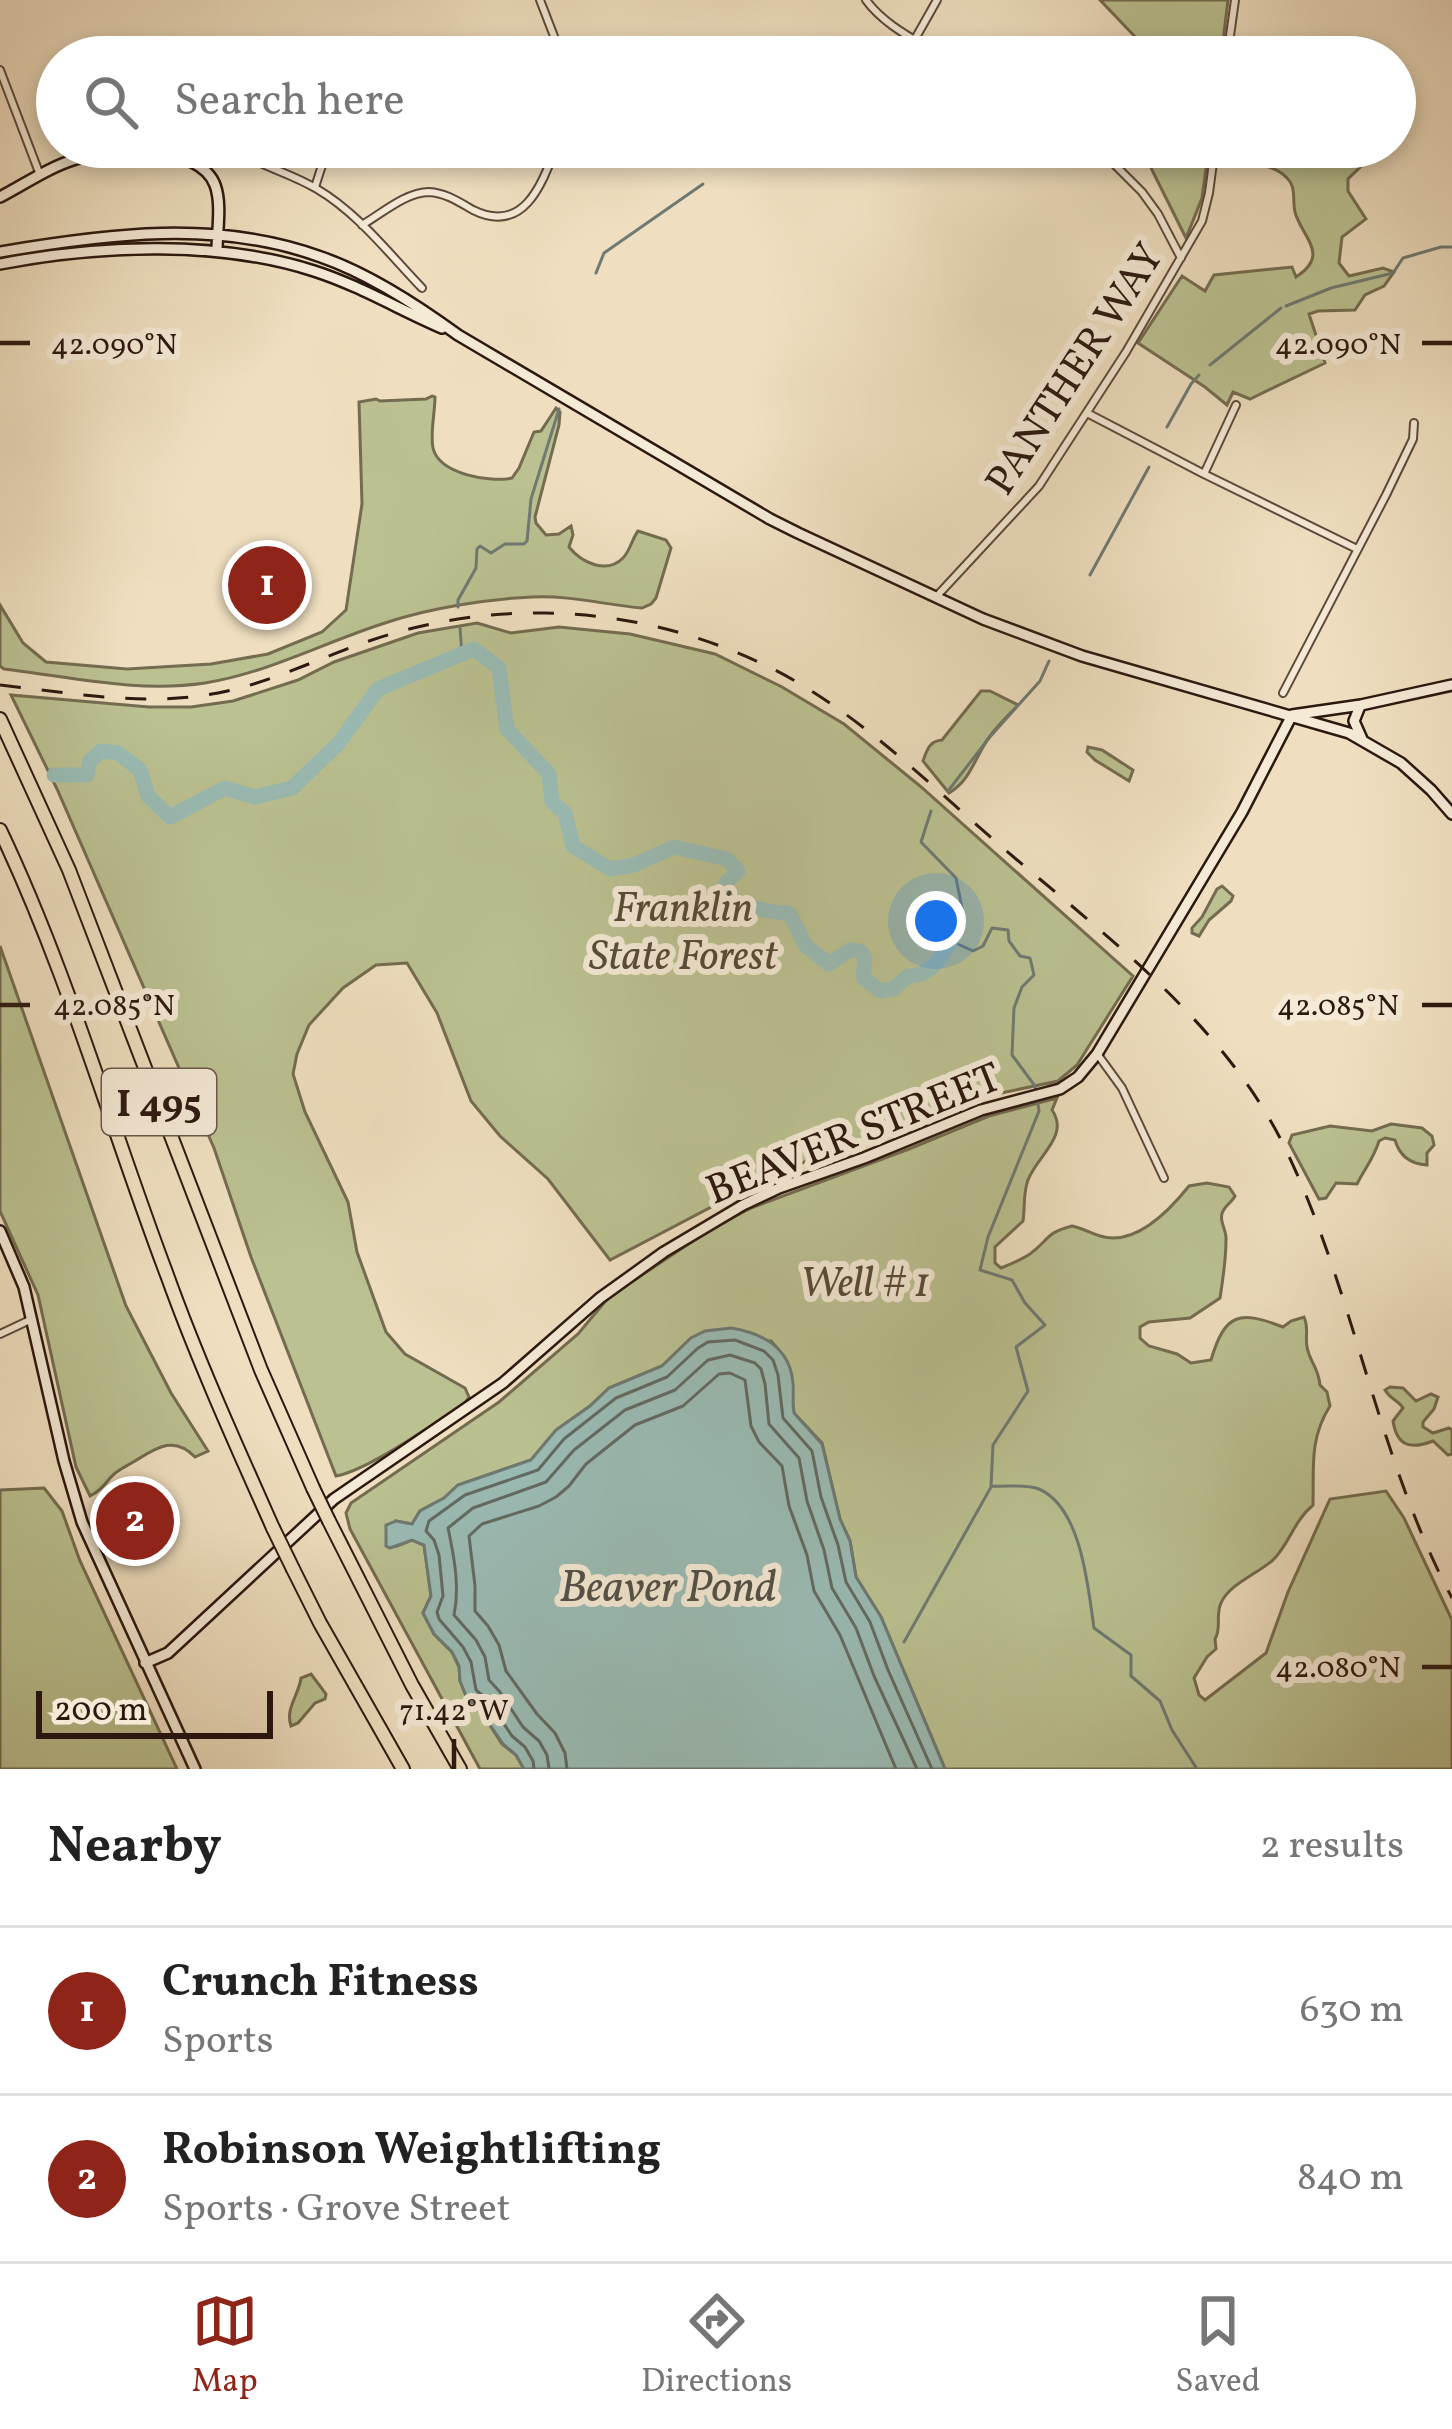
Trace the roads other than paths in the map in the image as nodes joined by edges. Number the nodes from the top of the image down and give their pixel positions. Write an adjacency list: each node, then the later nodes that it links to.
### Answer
1 (540, 0): 5 (street)
2 (866, 0): 6 (street)
3 (937, 0): 7 (street)
4 (1235, 0): 8 (street)
5 (554, 36)
6 (911, 36)
7 (917, 36)
8 (1230, 36)
9 (0, 70): 10 (street)
10 (36, 165)
11 (37, 168): 19 (street)
12 (55, 168): 19 (main road)
13 (203, 168): 23 (main road)
14 (268, 168): 20 (street)
15 (321, 168): 20 (street)
16 (548, 168): 22 (street)
17 (1118, 168): 26 (street)
18 (1212, 168): 26 (street, PANTHER WAY)
19 (40, 176): 21 (main road)
20 (315, 187): 22 (street)
21 (0, 197)
22 (362, 226): 28 (street)
23 (217, 234): 24 (main road); 25 (main road); 29 (main road)
24 (217, 250): 27 (main road); 29 (main road)
25 (0, 252)
26 (1181, 258): 31 (street, PANTHER WAY)
27 (0, 263)
28 (422, 288)
29 (458, 335): 35 (main road)
30 (1236, 405): 33 (street)
31 (1087, 413): 33 (street); 35 (street, PANTHER WAY)
32 (1414, 423): 34 (street)
33 (1204, 474): 34 (street)
34 (1357, 549): 37 (street)
35 (936, 597): 39 (main road)
36 (1452, 685): 38 (main road)
37 (1283, 693)
38 (1361, 705): 39 (main road); 41 (main road)
39 (1292, 715): 41 (main road); 44 (main road, BEAVER STREET)
40 (0, 718): 52 (highway, I 495, bridge)
41 (1362, 740): 42 (main road)
42 (1452, 814)
43 (0, 830): 51 (highway, I 495, bridge)
44 (1097, 1054): 45 (street); 49 (main road, BEAVER STREET)
45 (1164, 1178)
46 (0, 1231): 47 (main road)
47 (32, 1318): 48 (street); 49 (main road)
48 (0, 1334)
49 (145, 1663): 50 (main road)
50 (195, 1769)
51 (404, 1769)
52 (460, 1769)

